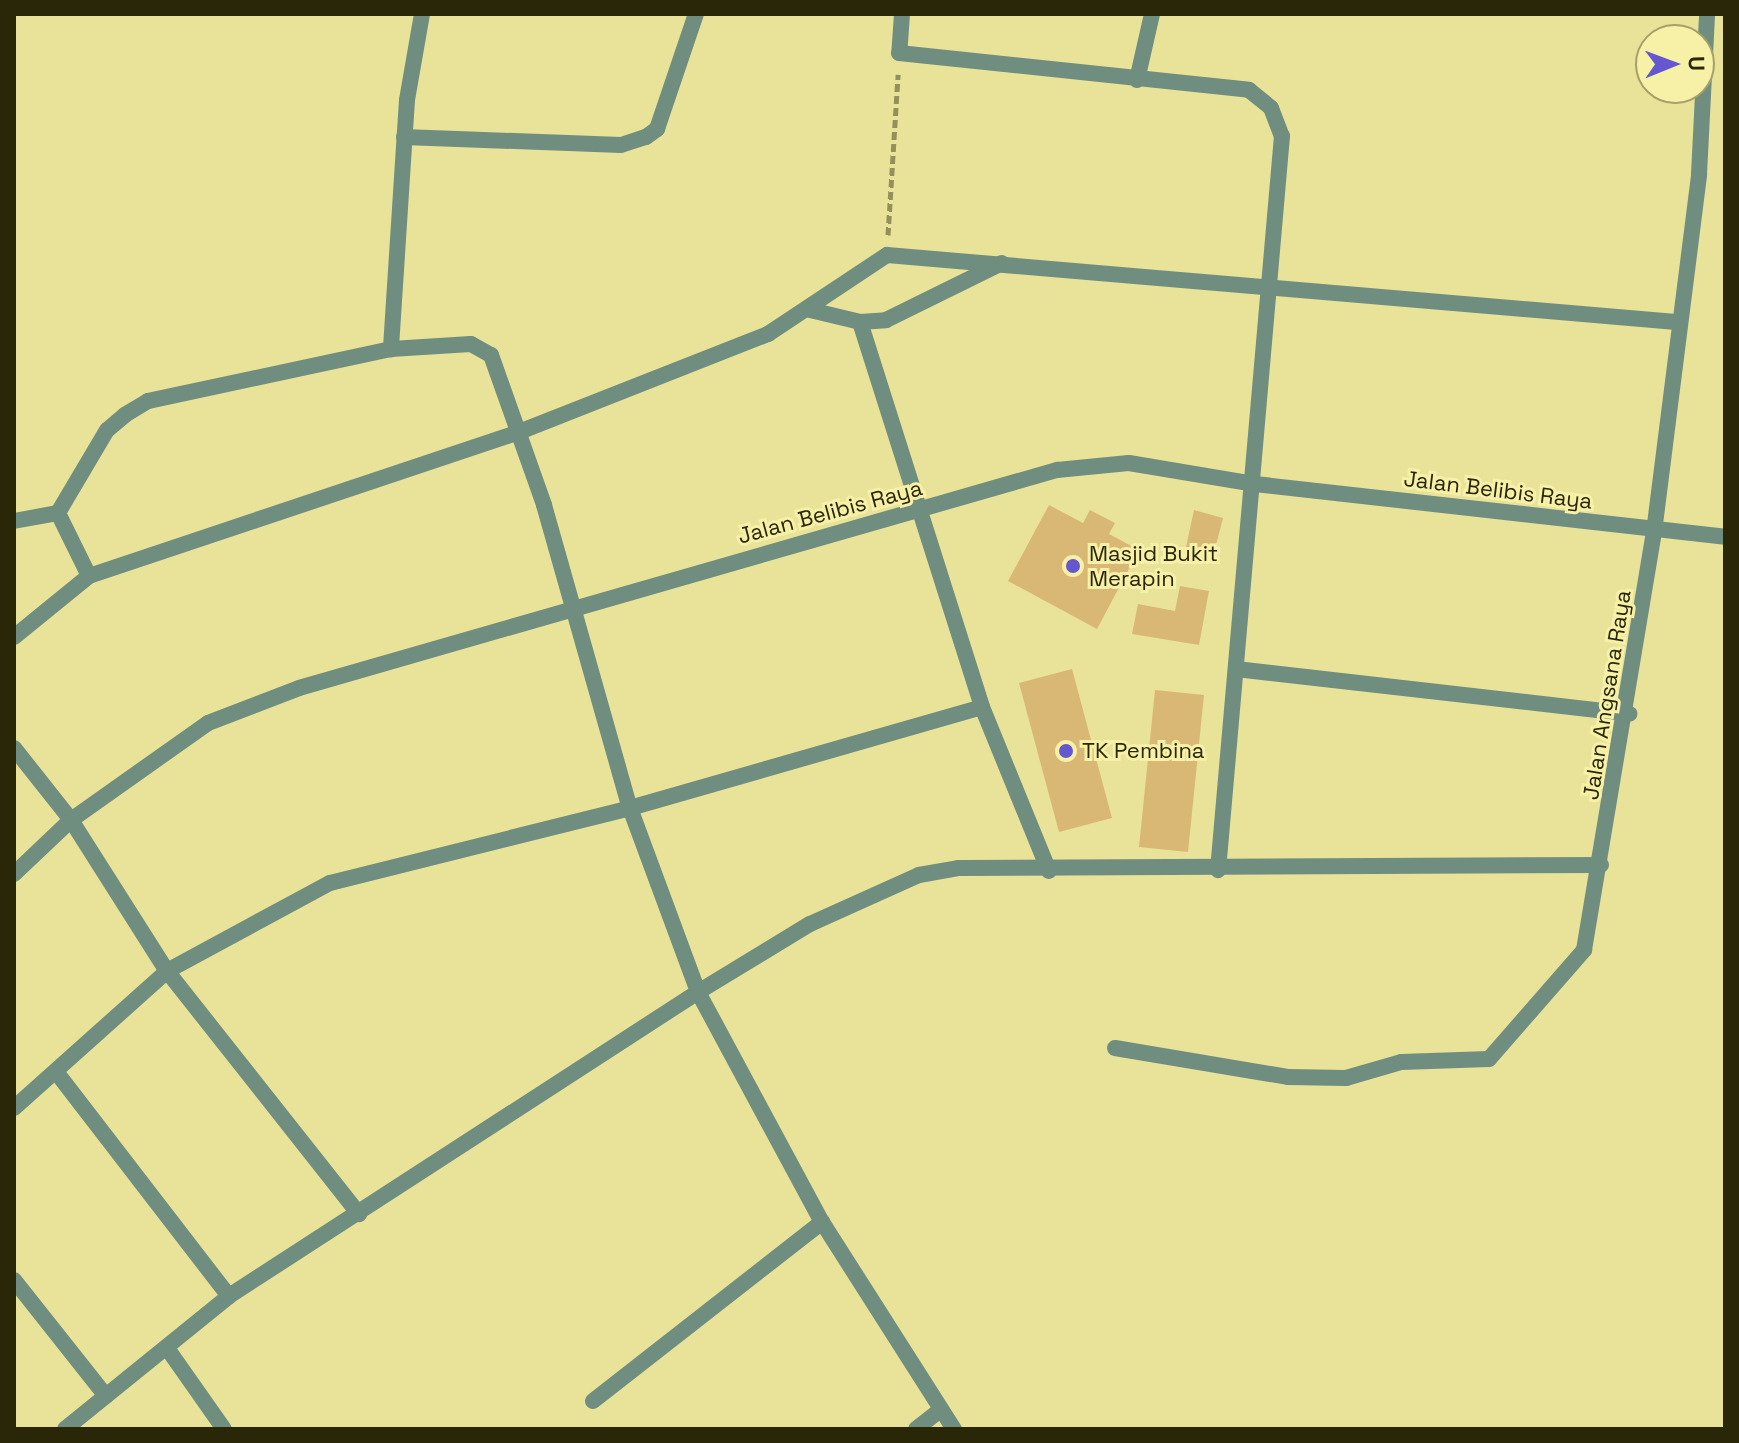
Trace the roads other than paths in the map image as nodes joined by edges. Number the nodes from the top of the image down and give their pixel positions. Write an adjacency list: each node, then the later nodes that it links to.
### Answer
1 (422, 14): 7 (street)
2 (696, 14): 7 (street)
3 (902, 14): 6 (street)
4 (1152, 14): 6 (street)
5 (1707, 14): 12 (street, Jalan Angsana Raya)
6 (1137, 80): 9 (street)
7 (404, 137): 13 (street)
8 (1004, 262): 9 (street); 10 (street); 11 (street)
9 (1269, 285): 12 (street); 15 (street)
10 (806, 309): 11 (street); 14 (street)
11 (860, 322): 16 (street)
12 (1676, 322): 19 (street, Jalan Angsana Raya)
13 (391, 349): 14 (street); 17 (street)
14 (519, 432): 21 (street); 22 (street)
15 (1255, 484): 16 (street, Jalan Belibis Raya); 19 (street, Jalan Belibis Raya); 24 (street)
16 (918, 511): 22 (street, Jalan Belibis Raya); 25 (street)
17 (58, 513): 18 (street); 21 (street)
18 (14, 521)
19 (1654, 532): 20 (street, Jalan Belibis Raya); 26 (street, Jalan Angsana Raya)
20 (1725, 537)
21 (89, 576): 23 (street)
22 (568, 609): 28 (street); 29 (street, Jalan Belibis Raya)
23 (14, 637)
24 (1236, 669): 26 (street); 31 (street)
25 (982, 707): 28 (street); 32 (street)
26 (1629, 714): 30 (street, Jalan Angsana Raya)
27 (14, 748): 29 (street)
28 (630, 808): 34 (street); 35 (street)
29 (71, 820): 33 (street, Jalan Belibis Raya); 34 (street)
30 (1601, 865): 31 (street); 36 (street, Jalan Angsana Raya)
31 (1218, 870): 32 (street)
32 (1049, 871): 35 (street)
33 (14, 874)
34 (167, 971): 37 (street); 39 (street)
35 (698, 992): 39 (street); 40 (street)
36 (1115, 1048)
37 (57, 1073): 38 (street); 42 (street)
38 (14, 1108)
39 (359, 1214): 42 (street)
40 (822, 1222): 45 (street); 46 (street)
41 (14, 1280): 44 (street)
42 (229, 1296): 43 (street)
43 (167, 1348): 44 (street); 48 (street)
44 (106, 1396): 47 (street)
45 (593, 1401)
46 (938, 1412): 49 (street); 50 (street)
47 (65, 1429)
48 (224, 1429)
49 (916, 1429)
50 (954, 1429)

